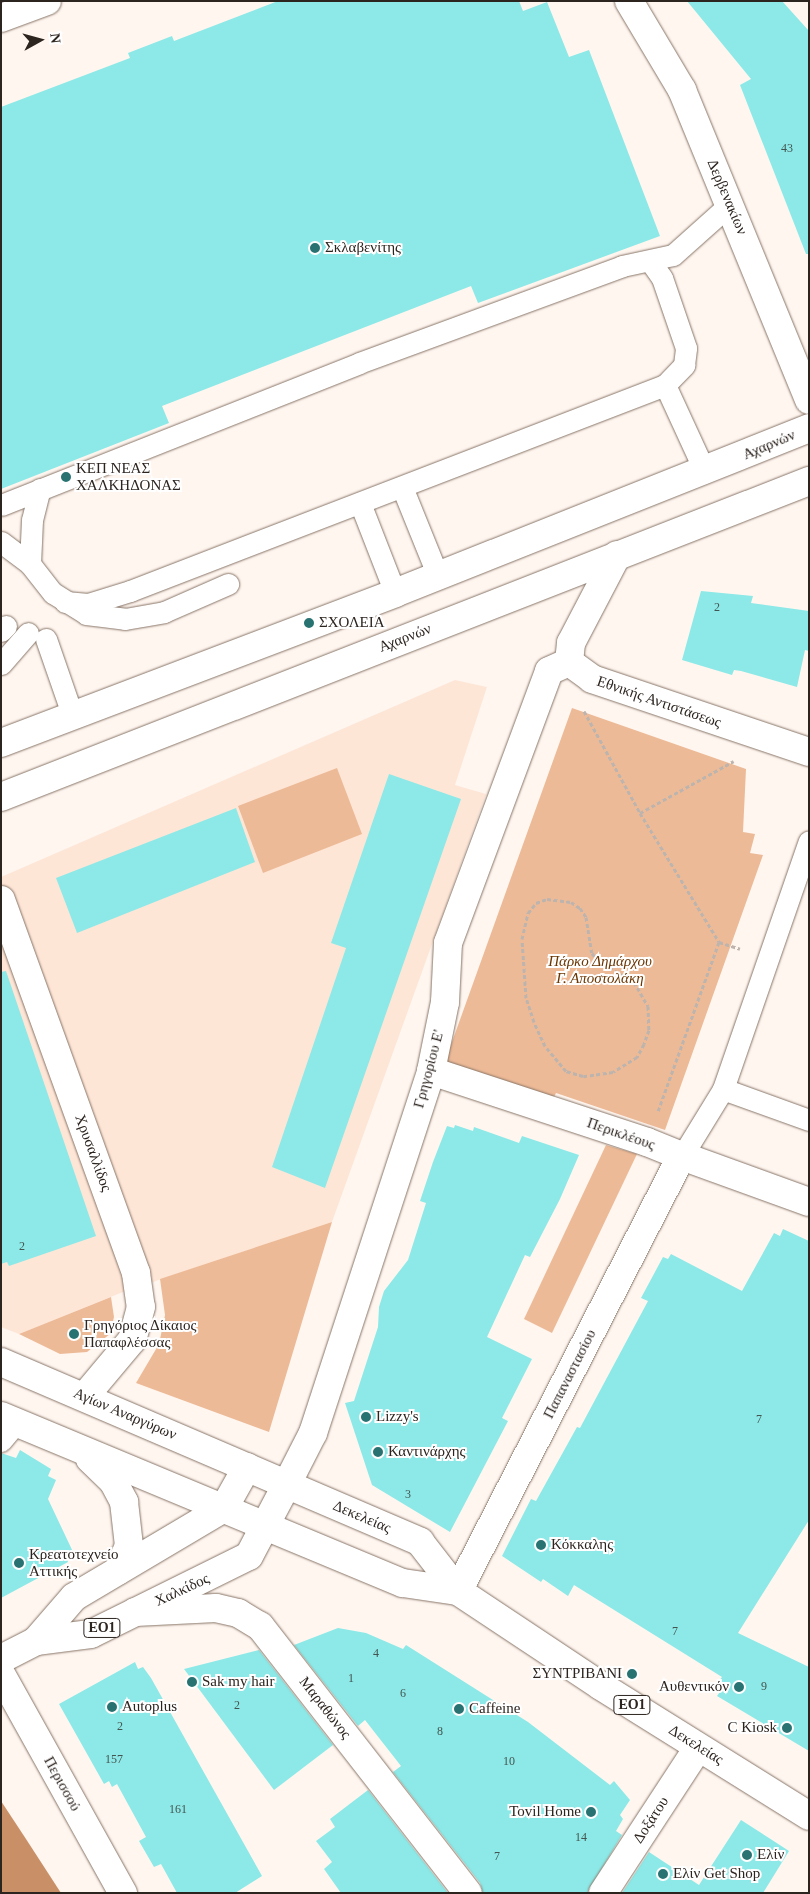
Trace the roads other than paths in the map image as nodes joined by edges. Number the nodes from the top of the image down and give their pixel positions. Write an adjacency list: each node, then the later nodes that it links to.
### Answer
1 (47, 1): 3 (street)
2 (629, 1): 4 (street, Δερβενακίων)
3 (10, 11)
4 (730, 204): 5 (lane); 7 (street, Δερβενακίων)
5 (651, 262): 6 (lane); 12 (lane)
6 (665, 385): 9 (lane); 11 (lane)
7 (809, 400)
8 (809, 428): 9 (street, Αχαρνών)
9 (705, 472): 18 (street, Αχαρνών)
10 (809, 481): 16 (street, Αχαρνών)
11 (402, 487): 13 (lane); 18 (lane)
12 (40, 488): 14 (lane); 17 (lane)
13 (360, 503): 20 (lane); 21 (lane)
14 (1, 505)
15 (1, 542): 17 (lane)
16 (617, 555): 22 (street); 27 (street, Αχαρνών)
17 (30, 564): 21 (lane)
18 (438, 576): 20 (street, Αχαρνών)
19 (228, 584): 21 (lane)
20 (395, 593): 24 (street, Αχαρνών)
21 (65, 602)
22 (569, 662): 26 (street, Εθνικής Αντιστάσεως); 30 (street, Γρηγορίου Ε')
23 (1, 664): 24 (lane)
24 (72, 714): 25 (street, Αχαρνών)
25 (1, 743)
26 (809, 752)
27 (1, 797)
28 (809, 841): 31 (lane)
29 (1, 900): 36 (street, Χρυσαλλίδος)
30 (431, 1071): 33 (street, Περικλέους); 40 (street, Γρηγορίου Ε')
31 (722, 1089): 32 (lane); 33 (lane)
32 (809, 1120)
33 (682, 1156): 34 (street, Περικλέους); 44 (street, Παπαναστασίου)
34 (809, 1202)
35 (1, 1362): 36 (street, Αγίων Αναργύρων)
36 (85, 1396): 39 (street, Αγίων Αναργύρων)
37 (7, 1426): 38 (street)
38 (80, 1449): 41 (street); 43 (street)
39 (247, 1468): 40 (street, Δεκελείας / ΕΟ1); 41 (street, Χαλκίδος / ΕΟ1)
40 (287, 1484): 42 (street, Χαλκίδος / ΕΟ1); 44 (street, Δεκελείας / ΕΟ1)
41 (224, 1508): 42 (street, ΕΟ1); 43 (street, Χαλκίδος / ΕΟ1)
42 (264, 1526): 44 (street, Δεκελείας / ΕΟ1); 45 (street, Χαλκίδος / ΕΟ1)
43 (118, 1571): 46 (street, Χαλκίδος / ΕΟ1)
44 (458, 1591): 49 (street, Δεκελείας / ΕΟ1)
45 (135, 1612): 46 (street, Χαλκίδος / ΕΟ1); 52 (street, Μαραθώνος)
46 (36, 1641): 47 (street, Χαλκίδος / ΕΟ1)
47 (1, 1659)
48 (1, 1674): 51 (street, Περισσού)
49 (698, 1748): 50 (street, Δεκελείας / ΕΟ1); 53 (street, Δοξάτου)
50 (809, 1816)
51 (124, 1893)
52 (468, 1893)
53 (603, 1893)

